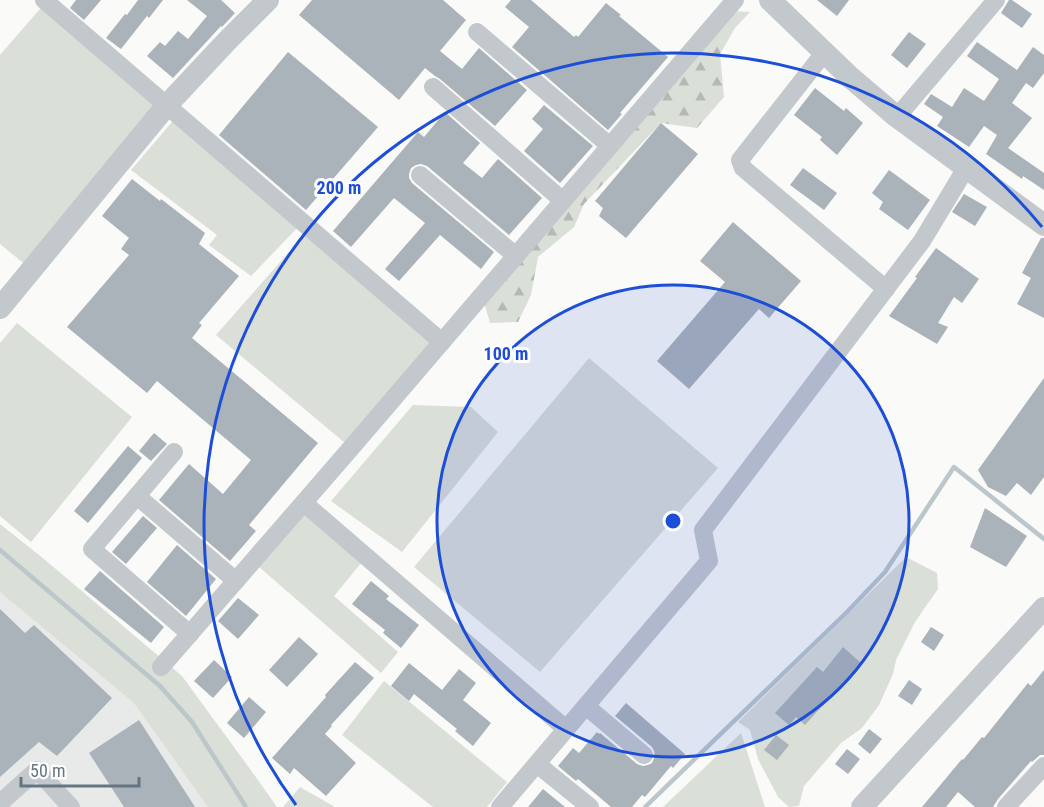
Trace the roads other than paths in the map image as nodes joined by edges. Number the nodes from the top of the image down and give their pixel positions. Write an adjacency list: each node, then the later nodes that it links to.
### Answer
1 (44, 0): 9 (street)
2 (268, 0): 9 (street)
3 (735, 0): 11 (street)
4 (996, 0): 10 (street)
5 (776, 2): 7 (street)
6 (477, 32): 11 (street)
7 (824, 53): 10 (street); 17 (street)
8 (433, 87): 14 (street)
9 (167, 105): 18 (street); 19 (street)
10 (897, 117): 12 (street)
11 (610, 146): 14 (street)
12 (966, 168): 15 (street); 17 (street)
13 (420, 175): 16 (street)
14 (563, 201): 16 (street)
15 (1044, 225)
16 (516, 256): 19 (street)
17 (886, 289): 27 (street)
18 (0, 308)
19 (442, 342): 22 (street)
20 (174, 452): 21 (street)
21 (137, 496): 23 (street); 25 (street)
22 (304, 503): 23 (street); 28 (street)
23 (236, 581): 25 (street)
24 (1044, 608): 36 (street)
25 (190, 634): 26 (street)
26 (161, 667)
27 (586, 706): 28 (street); 29 (street)
28 (566, 729): 30 (street)
29 (644, 755)
30 (537, 764): 34 (street); 35 (street)
31 (1044, 766): 37 (street)
32 (0, 803): 33 (street)
33 (71, 807)
34 (500, 807)
35 (590, 807)
36 (862, 807)
37 (1006, 807)

